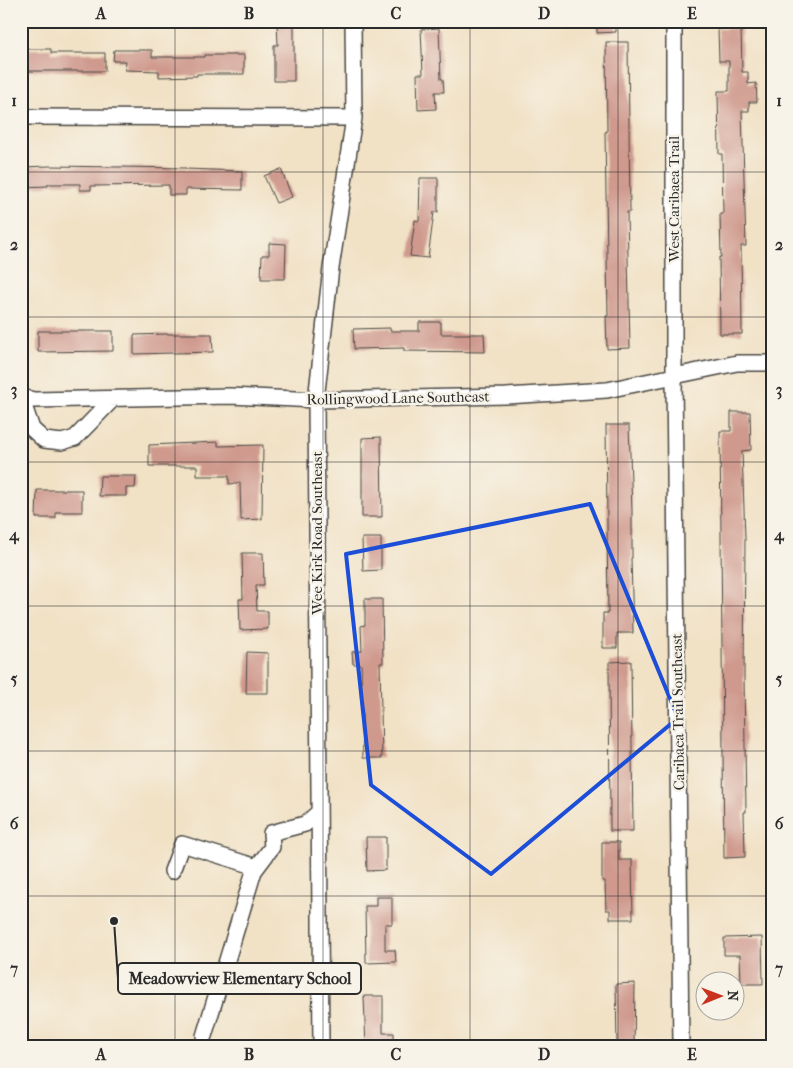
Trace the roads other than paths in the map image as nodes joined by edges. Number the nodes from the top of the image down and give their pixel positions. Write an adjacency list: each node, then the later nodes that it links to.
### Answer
1 (353, 21): 4 (street, Wee Kirk Road Southeast)
2 (674, 21): 6 (street, West Caribaea Trail)
3 (21, 117): 4 (street)
4 (354, 118): 9 (street, Wee Kirk Road Southeast)
5 (772, 363): 6 (street, Rollingwood Lane Southeast)
6 (674, 377): 9 (street, Rollingwood Lane Southeast); 15 (street, Caribaea Trail Southeast)
7 (21, 397): 8 (street, Rollingwood Lane Southeast); 8 (street)
8 (113, 399): 9 (street, Rollingwood Lane Southeast)
9 (316, 400): 10 (street, Wee Kirk Road Southeast)
10 (319, 812): 11 (street); 14 (street, Wee Kirk Road Southeast)
11 (258, 867): 12 (street); 13 (street)
12 (172, 871)
13 (204, 1036)
14 (321, 1047)
15 (681, 1047)

